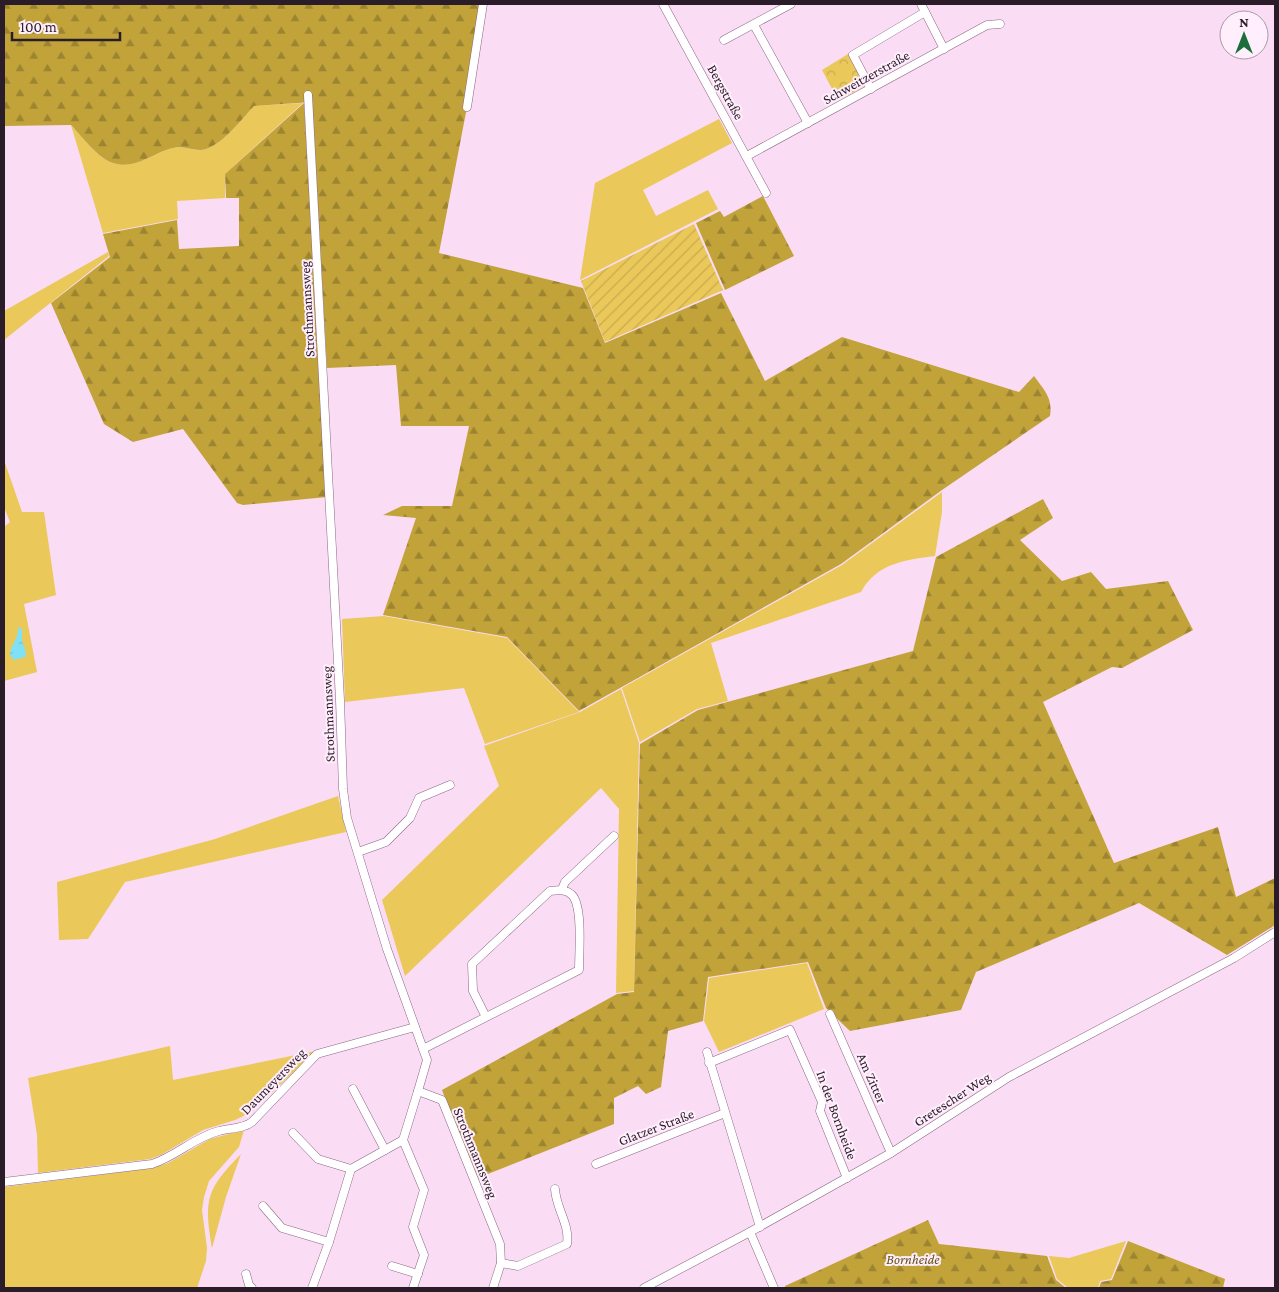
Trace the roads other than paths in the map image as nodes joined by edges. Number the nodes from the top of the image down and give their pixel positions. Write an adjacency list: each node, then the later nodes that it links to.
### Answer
1 (483, 4): 12 (street)
2 (663, 4): 14 (street, Bergstraße)
3 (791, 4): 7 (street)
4 (921, 4): 5 (street)
5 (925, 12): 9 (street); 10 (street)
6 (1000, 24): 9 (street, Schweitzerstraße)
7 (754, 25): 8 (street); 13 (street)
8 (724, 40)
9 (944, 48): 10 (street, Schweitzerstraße)
10 (871, 89): 13 (street, Schweitzerstraße)
11 (308, 96): 18 (street, Strothmannsweg)
12 (467, 107)
13 (808, 123): 14 (street, Schweitzerstraße)
14 (746, 156): 15 (street, Bergstraße)
15 (766, 193)
16 (450, 785): 18 (street)
17 (614, 836): 19 (street)
18 (358, 852): 23 (street, Strothmannsweg)
19 (562, 889): 22 (street); 22 (street)
20 (1275, 932): 33 (street, Gretescher Weg)
21 (830, 1014): 33 (street, Am Zitter)
22 (486, 1017): 24 (street)
23 (415, 1027): 24 (street, Strothmannsweg); 37 (street, Daumeyersweg)
24 (423, 1049): 28 (street, Strothmannsweg)
25 (707, 1052): 26 (street)
26 (709, 1063): 29 (street); 36 (street, In der Bornheide)
27 (353, 1089): 32 (street)
28 (418, 1092): 31 (street); 43 (street, Strothmannsweg)
29 (725, 1113): 34 (street, Glatzer Straße); 40 (street)
30 (293, 1133): 35 (street)
31 (403, 1140): 32 (street); 46 (street)
32 (385, 1150): 35 (street)
33 (891, 1153): 36 (street, Gretescher Weg)
34 (596, 1164)
35 (351, 1169): 42 (street)
36 (847, 1178): 40 (street, Gretescher Weg)
37 (4, 1182)
38 (555, 1189): 43 (street)
39 (263, 1206): 42 (street)
40 (760, 1227): 41 (street, Gretescher Weg)
41 (750, 1232): 51 (street, Gretescher Weg); 52 (street)
42 (329, 1242): 48 (street)
43 (501, 1263): 50 (street, Strothmannsweg)
44 (392, 1266): 46 (street)
45 (246, 1274): 47 (street)
46 (418, 1274): 49 (street)
47 (252, 1288)
48 (312, 1288)
49 (413, 1288)
50 (493, 1288)
51 (644, 1288)
52 (774, 1288)

